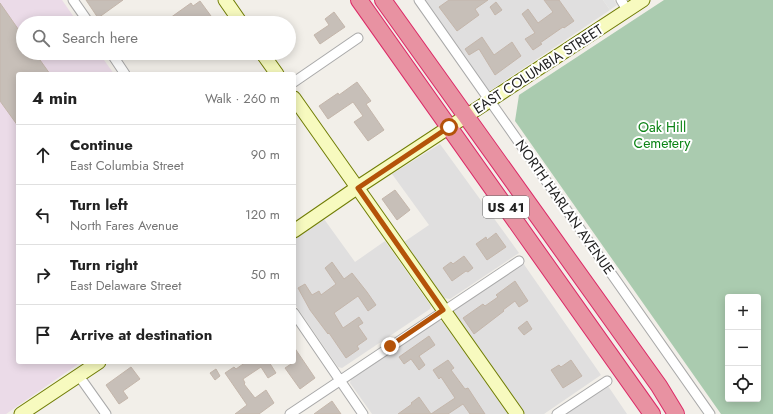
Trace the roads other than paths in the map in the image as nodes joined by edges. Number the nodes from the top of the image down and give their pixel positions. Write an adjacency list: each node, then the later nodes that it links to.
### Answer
1 (73, 0): 8 (street)
2 (225, 0): 9 (street)
3 (359, 0): 19 (highway, US 41)
4 (383, 0): 18 (highway, US 41)
5 (419, 0): 17 (street, NORTH HARLAN AVENUE)
6 (643, 0): 7 (street, EAST COLUMBIA STREET)
7 (624, 5): 17 (street, EAST COLUMBIA STREET)
8 (84, 16)
9 (236, 16)
10 (358, 38): 15 (street)
11 (116, 60): 13 (street)
12 (267, 60): 14 (street)
13 (124, 72)
14 (276, 72)
15 (296, 81)
16 (296, 101): 20 (street)
17 (490, 101): 18 (street, EAST COLUMBIA STREET); 37 (street, NORTH HARLAN AVENUE)
18 (466, 116): 19 (street, EAST COLUMBIA STREET); 36 (highway, US 41)
19 (449, 127): 20 (street, EAST COLUMBIA STREET); 35 (highway, US 41)
20 (358, 188): 21 (street, EAST COLUMBIA STREET); 23 (street)
21 (296, 230)
22 (519, 261): 23 (street)
23 (443, 310): 27 (street); 33 (street)
24 (296, 316): 27 (street)
25 (96, 364): 26 (street)
26 (79, 376): 29 (street); 30 (street)
27 (340, 380): 31 (street); 32 (street)
28 (607, 381): 34 (street)
29 (21, 414)
30 (106, 414)
31 (290, 414)
32 (363, 414)
33 (517, 414)
34 (557, 414)
35 (652, 414)
36 (676, 414)
37 (710, 414)

